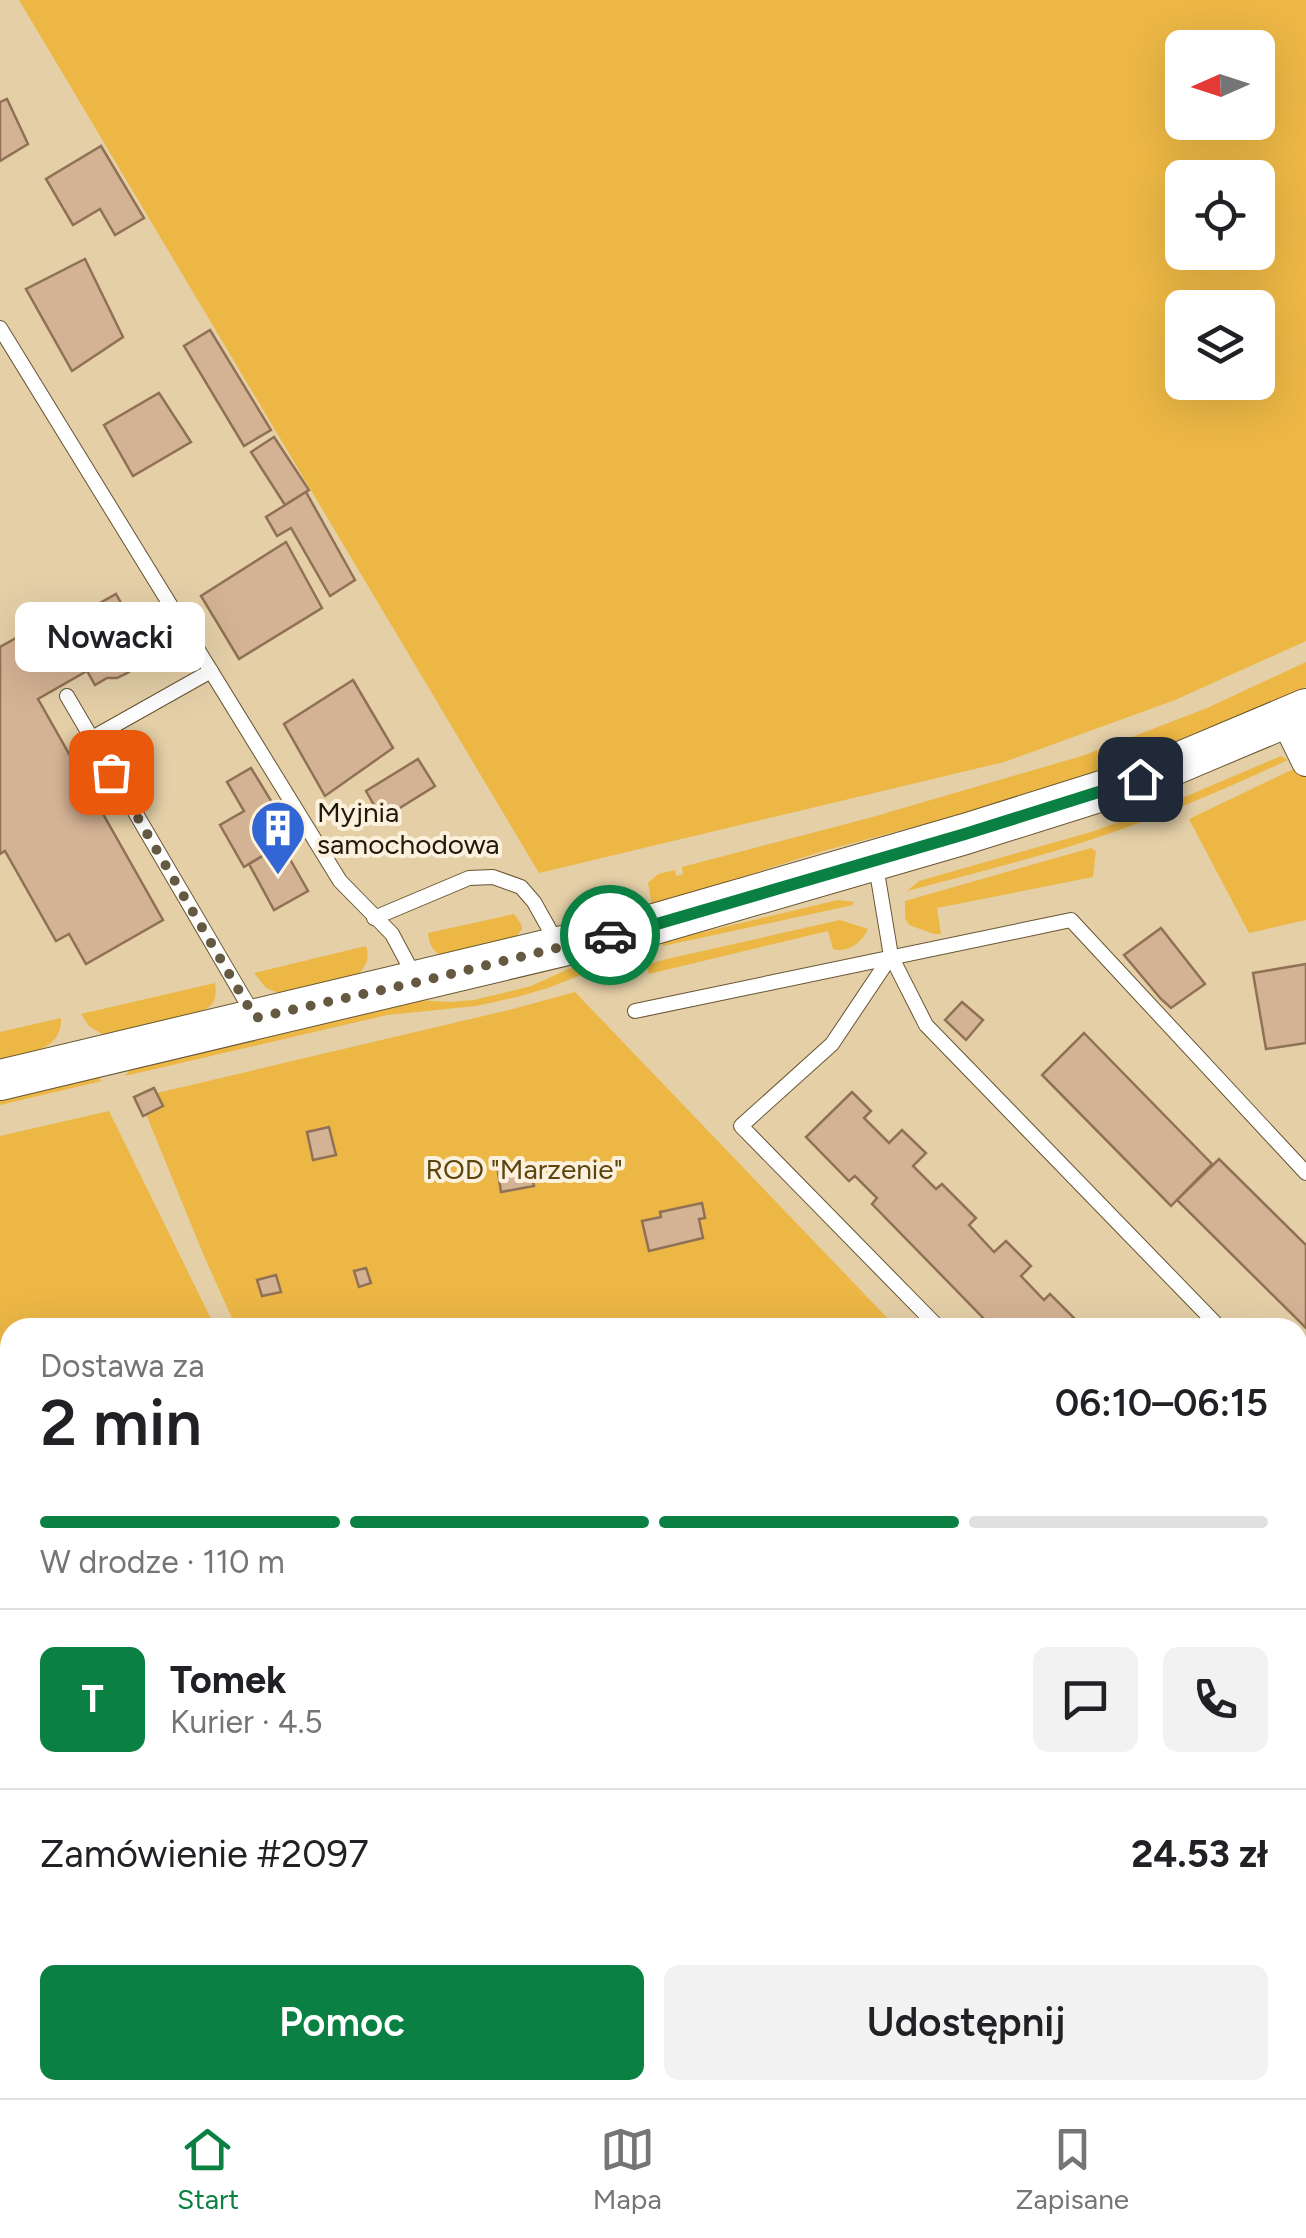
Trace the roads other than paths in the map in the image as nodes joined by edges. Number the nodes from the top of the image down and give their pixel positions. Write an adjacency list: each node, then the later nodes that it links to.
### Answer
1 (0, 328): 2 (lane)
2 (211, 672): 5 (lane); 8 (lane)
3 (67, 696): 5 (lane)
4 (1295, 714): 6 (street); 7 (main road)
5 (92, 738): 13 (lane)
6 (1306, 762)
7 (875, 860): 9 (main road); 10 (lane)
8 (374, 918): 9 (lane); 11 (lane)
9 (560, 948): 11 (main road)
10 (892, 956): 12 (lane); 15 (lane); 16 (lane); 17 (lane)
11 (418, 982): 13 (main road)
12 (635, 1011)
13 (255, 1018): 14 (main road)
14 (0, 1080)
15 (1306, 1173)
16 (930, 1318)
17 (1210, 1318)

